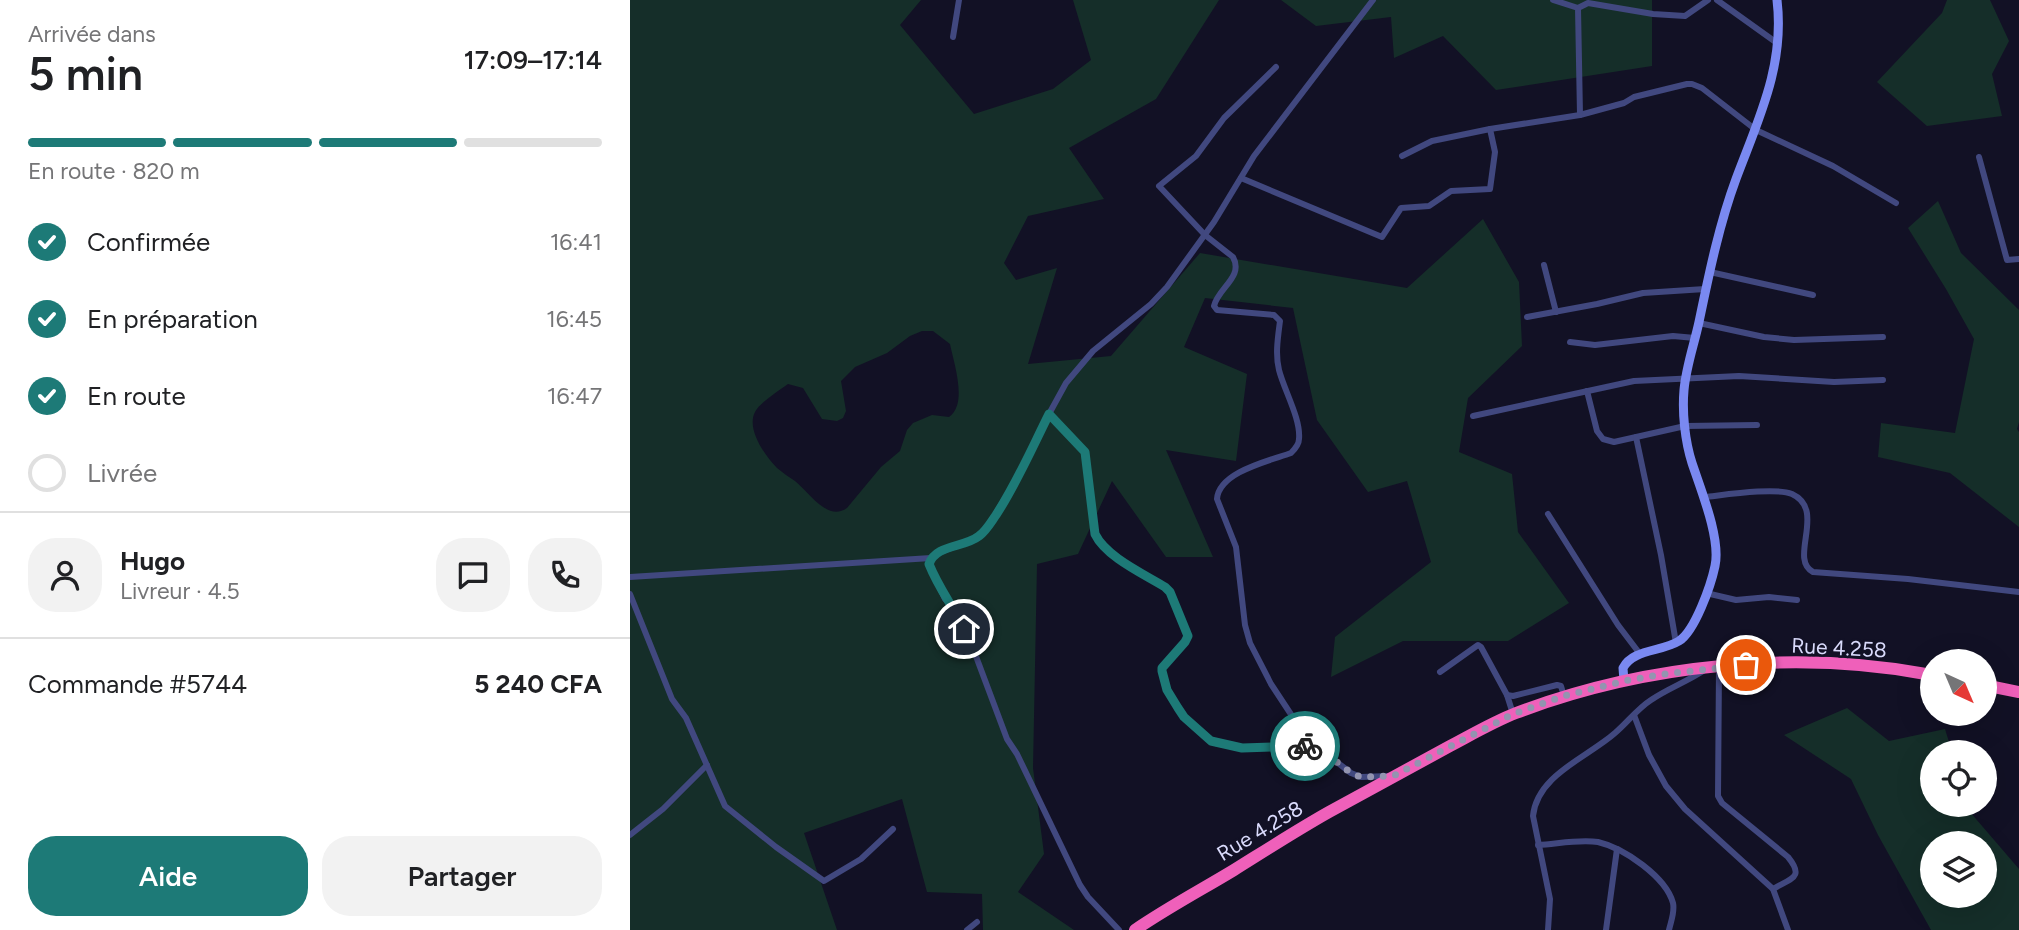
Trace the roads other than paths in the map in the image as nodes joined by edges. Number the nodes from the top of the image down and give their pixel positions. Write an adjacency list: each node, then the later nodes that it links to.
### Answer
1 (959, 0): 8 (street)
2 (1373, 0): 16 (street)
3 (1553, 0): 7 (street)
4 (1708, 0): 7 (street)
5 (1717, 0): 9 (street)
6 (1777, 0): 9 (street)
7 (1578, 8): 11 (street)
8 (953, 37)
9 (1777, 43): 13 (street)
10 (1276, 67): 18 (street)
11 (1580, 115): 12 (street); 13 (street)
12 (1490, 129): 14 (street); 16 (street)
13 (1756, 130): 17 (street); 21 (street)
14 (1402, 156)
15 (1979, 157): 19 (street)
16 (1241, 178): 18 (street)
17 (1896, 203)
18 (1205, 235): 33 (street); 58 (street)
19 (2019, 259)
20 (1544, 265): 24 (street)
21 (1710, 272): 22 (street); 23 (street)
22 (1705, 289): 24 (street); 26 (street)
23 (1813, 295)
24 (1556, 312): 25 (street)
25 (1527, 317)
26 (1699, 323): 27 (street); 28 (street)
27 (1883, 337)
28 (1695, 338): 29 (street); 30 (street)
29 (1570, 342)
30 (1686, 378): 31 (street); 32 (street); 36 (street)
31 (1883, 380)
32 (1587, 391): 34 (street); 37 (street)
33 (1049, 414): 40 (street); 58 (street)
34 (1473, 416)
35 (1757, 425): 36 (street)
36 (1685, 426): 37 (street); 38 (street)
37 (1636, 437): 46 (street)
38 (1705, 497): 42 (street); 43 (street)
39 (1548, 514): 47 (street)
40 (931, 558): 41 (street); 68 (street)
41 (630, 577)
42 (2019, 592)
43 (1706, 593): 45 (street); 46 (street)
44 (630, 594): 59 (street)
45 (1797, 600)
46 (1676, 643): 47 (street)
47 (1640, 654): 51 (street)
48 (1713, 668): 50 (highway, Rue 4.258); 51 (highway, Rue 4.258); 57 (street); 65 (street)
49 (1440, 672): 54 (street)
50 (1920, 673)
51 (1624, 681): 55 (highway, Rue 4.258)
52 (1997, 688): 53 (highway)
53 (2019, 692)
54 (1507, 695): 55 (street); 56 (street)
55 (1564, 696): 56 (highway, Rue 4.258)
56 (1513, 714): 60 (highway, Rue 4.258)
57 (1634, 715): 63 (street); 65 (street)
58 (1316, 746): 60 (street)
59 (707, 765): 61 (street); 62 (street)
60 (1393, 776): 69 (highway, Rue 4.258)
61 (893, 829)
62 (630, 835)
63 (1538, 845): 64 (street); 70 (street)
64 (1617, 849): 71 (street); 72 (street)
65 (1773, 889): 73 (street)
66 (976, 922): 67 (street)
67 (967, 930)
68 (1119, 930)
69 (1135, 930)
70 (1548, 930)
71 (1606, 930)
72 (1669, 930)
73 (1788, 930)

